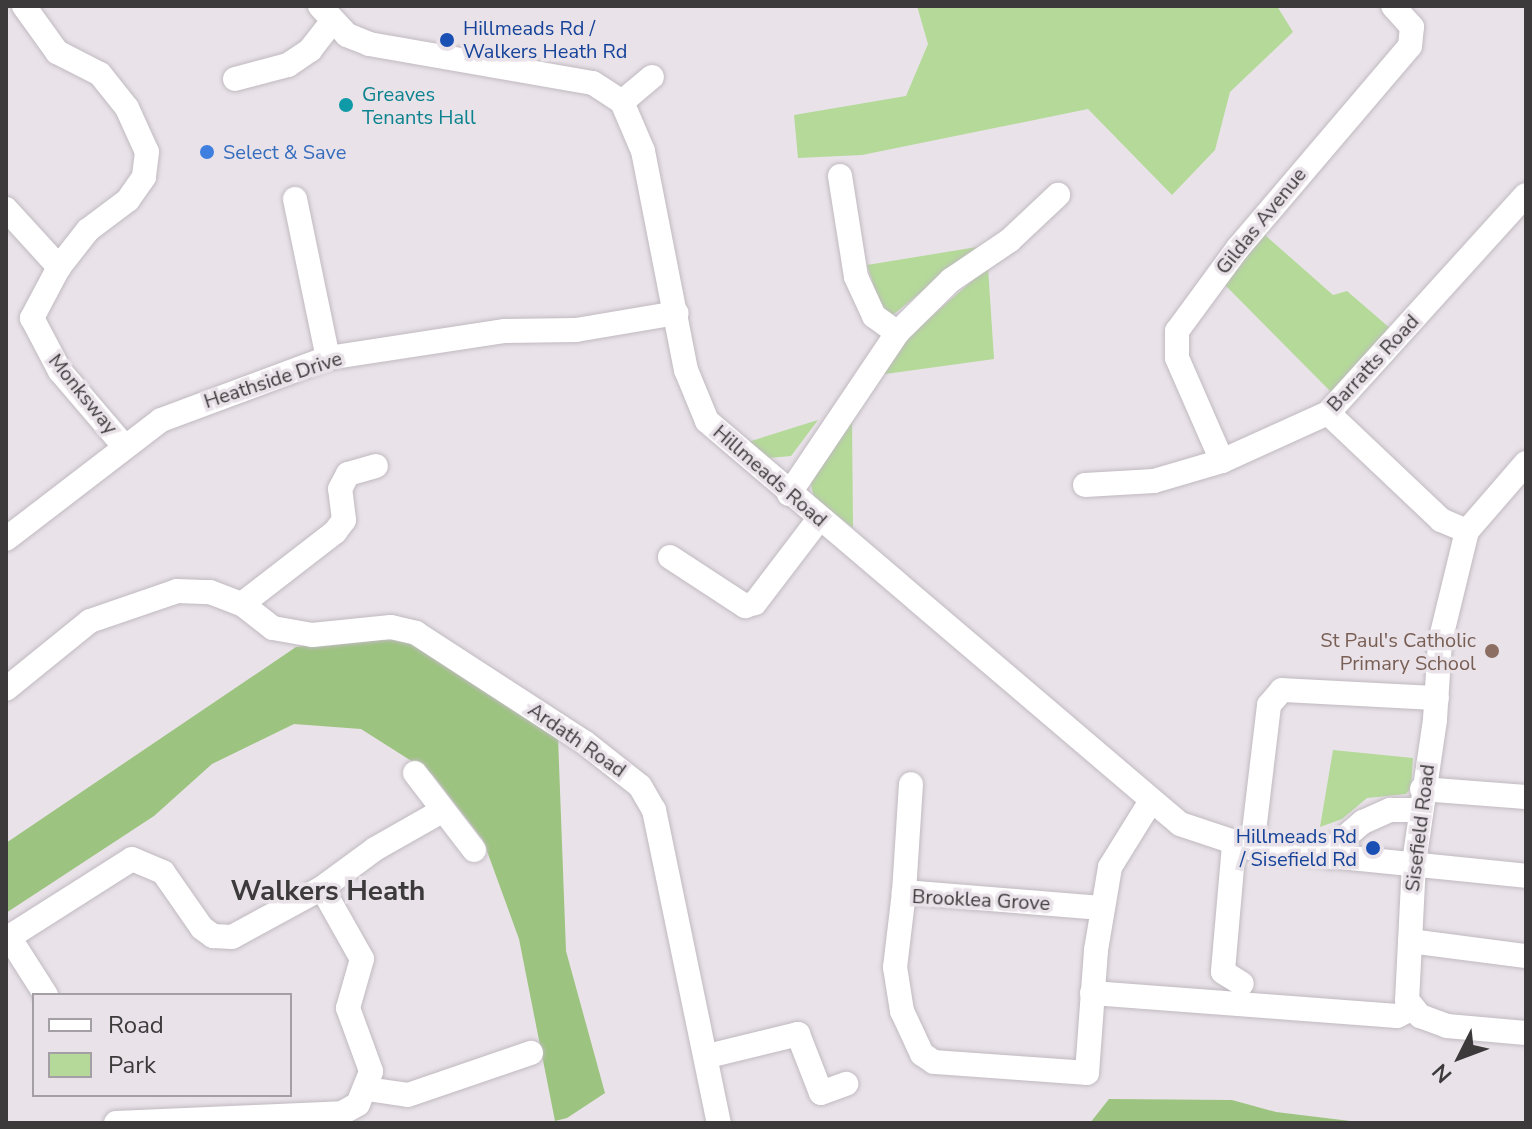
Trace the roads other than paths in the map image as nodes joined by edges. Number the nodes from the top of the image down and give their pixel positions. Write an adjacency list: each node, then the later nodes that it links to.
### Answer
1 (24, 6): 12 (street, Monksway)
2 (1393, 6): 18 (street, Gildas Avenue)
3 (326, 14): 5 (street); 6 (street)
4 (652, 77): 6 (street)
5 (235, 79)
6 (622, 102): 13 (street, Hillmeads Road)
7 (840, 176): 14 (street)
8 (1058, 195): 14 (street)
9 (1526, 195): 16 (street, Barratts Road)
10 (295, 199): 15 (street)
11 (6, 209): 12 (street)
12 (59, 267): 17 (street, Monksway)
13 (677, 313): 15 (street, Heathside Drive); 22 (street, Hillmeads Road)
14 (897, 333): 22 (street)
15 (328, 358): 17 (street, Heathside Drive)
16 (1328, 413): 18 (street, Barratts Road); 24 (street)
17 (124, 446): 25 (street, Heathside Drive)
18 (1222, 461): 21 (street, Barratts Road)
19 (1526, 463): 24 (street, Sisefield Road)
20 (376, 466): 27 (street)
21 (1085, 485)
22 (789, 494): 23 (street, Hillmeads Road)
23 (819, 519): 26 (street); 34 (street, Hillmeads Road)
24 (1467, 531): 29 (street, Sisefield Road)
25 (6, 539)
26 (670, 557)
27 (242, 604): 28 (street, Ardath Road); 53 (street, Ardath Road)
28 (6, 689)
29 (1437, 698): 33 (street, Sisefield Road); 36 (street)
30 (415, 773): 35 (street)
31 (911, 784): 42 (street)
32 (1526, 797): 33 (street)
33 (1421, 799): 38 (street); 39 (street, Sisefield Road)
34 (1151, 801): 36 (street, Hillmeads Road); 43 (street)
35 (442, 811): 37 (street); 41 (street)
36 (1243, 846): 38 (street, Hillmeads Road); 47 (street)
37 (474, 850)
38 (1330, 857): 39 (street, Hillmeads Road)
39 (1414, 863): 40 (street, Hillmeads Road); 45 (street, Sisefield Road)
40 (1526, 876)
41 (322, 888): 44 (street); 55 (street)
42 (904, 892): 43 (street, Brooklea Grove); 49 (street, Brooklea Grove)
43 (1102, 908): 49 (street)
44 (8, 938): 48 (street)
45 (1410, 941): 46 (street); 50 (street, Sisefield Road)
46 (1526, 956)
47 (1242, 984)
48 (45, 993)
49 (1092, 993): 50 (street)
50 (1413, 1008): 51 (street)
51 (1526, 1033)
52 (531, 1053): 55 (street)
53 (708, 1056): 54 (street); 57 (street, Ardath Road)
54 (846, 1084)
55 (367, 1089): 56 (street)
56 (116, 1123)
57 (719, 1123)

